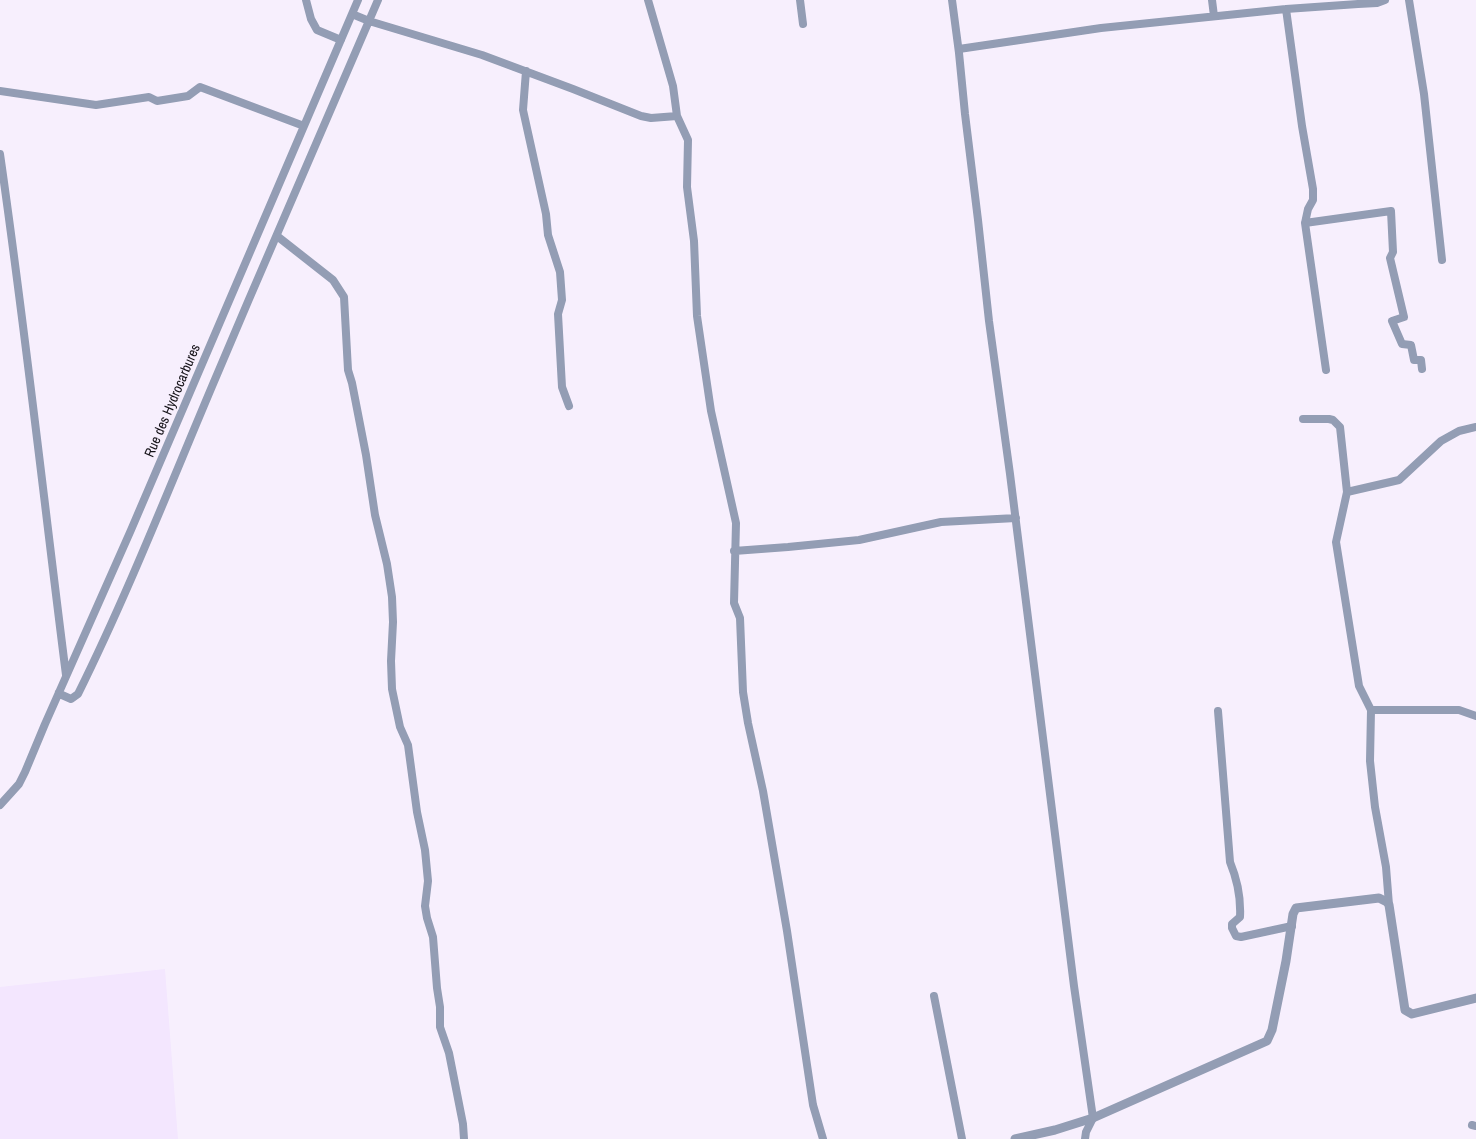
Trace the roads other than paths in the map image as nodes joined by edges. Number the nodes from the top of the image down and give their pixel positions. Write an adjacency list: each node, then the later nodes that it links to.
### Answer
1 (306, 0): 16 (street)
2 (358, 0): 12 (street, Rue des Hydrocarbures)
3 (378, 0): 14 (street)
4 (648, 0): 20 (street)
5 (800, 0): 15 (street)
6 (952, 0): 17 (street)
7 (1212, 0): 13 (street)
8 (1386, 0): 10 (street)
9 (1409, 0): 25 (street)
10 (1300, 4): 11 (street)
11 (1286, 9): 13 (street); 23 (street)
12 (352, 14): 14 (street); 16 (street, Rue des Hydrocarbures)
13 (1214, 16): 17 (street)
14 (369, 21): 18 (street); 24 (street)
15 (803, 24)
16 (341, 40): 21 (street, Rue des Hydrocarbures)
17 (959, 49): 32 (street)
18 (526, 71): 20 (street); 28 (street)
19 (0, 90): 21 (street)
20 (677, 116): 33 (street)
21 (304, 126): 34 (street, Rue des Hydrocarbures)
22 (0, 154): 34 (street)
23 (1305, 223): 26 (street); 27 (street)
24 (277, 236): 35 (street); 45 (street)
25 (1442, 260)
26 (1422, 369)
27 (1326, 370)
28 (569, 406)
29 (1303, 419): 31 (street)
30 (1476, 427): 31 (street)
31 (1347, 492): 36 (street)
32 (1016, 518): 33 (street); 44 (street)
33 (734, 550): 46 (street)
34 (66, 676): 35 (street, Rue des Hydrocarbures)
35 (59, 692): 39 (street, Rue des Hydrocarbures)
36 (1371, 710): 38 (street); 40 (street)
37 (1218, 711): 41 (street)
38 (1476, 716)
39 (0, 805)
40 (1389, 905): 41 (street); 43 (street)
41 (1292, 926): 44 (street)
42 (934, 996): 47 (street)
43 (1476, 998)
44 (1093, 1118): 48 (street); 49 (street)
45 (464, 1139)
46 (823, 1139)
47 (962, 1139)
48 (1015, 1139)
49 (1085, 1139)

